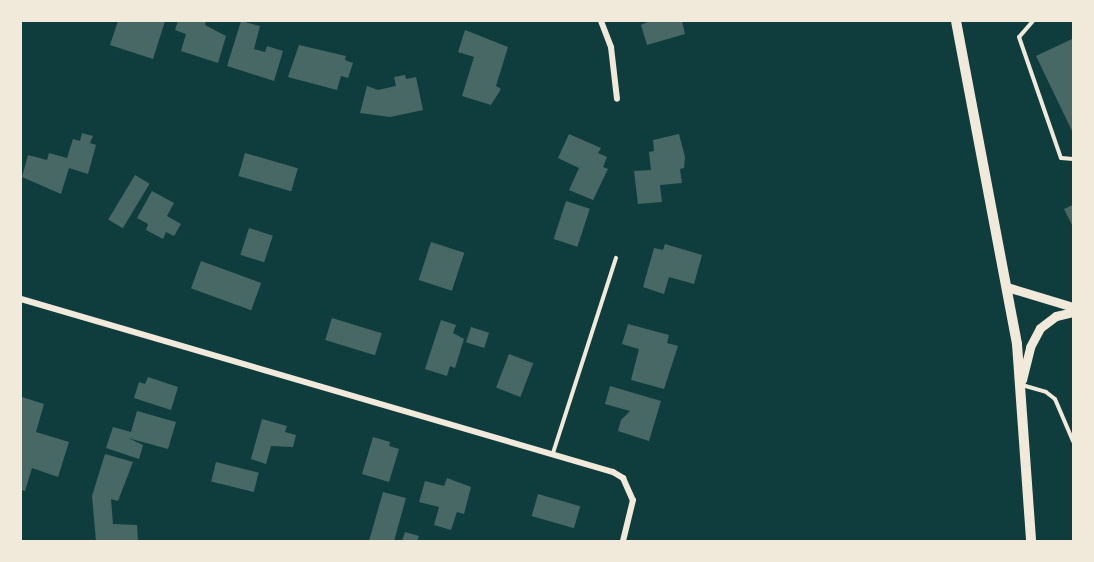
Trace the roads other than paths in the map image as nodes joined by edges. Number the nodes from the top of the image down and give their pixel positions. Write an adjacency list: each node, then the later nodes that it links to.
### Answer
1 (601, 21): 4 (street)
2 (956, 21): 7 (main road)
3 (1033, 21): 5 (lane)
4 (617, 99)
5 (1073, 159)
6 (616, 258): 13 (lane)
7 (1007, 286): 9 (street); 11 (main road)
8 (21, 299): 13 (street)
9 (1073, 307)
10 (1073, 312): 11 (street)
11 (1021, 385): 12 (lane); 15 (main road)
12 (1073, 441)
13 (553, 453): 14 (street)
14 (623, 541)
15 (1030, 541)

